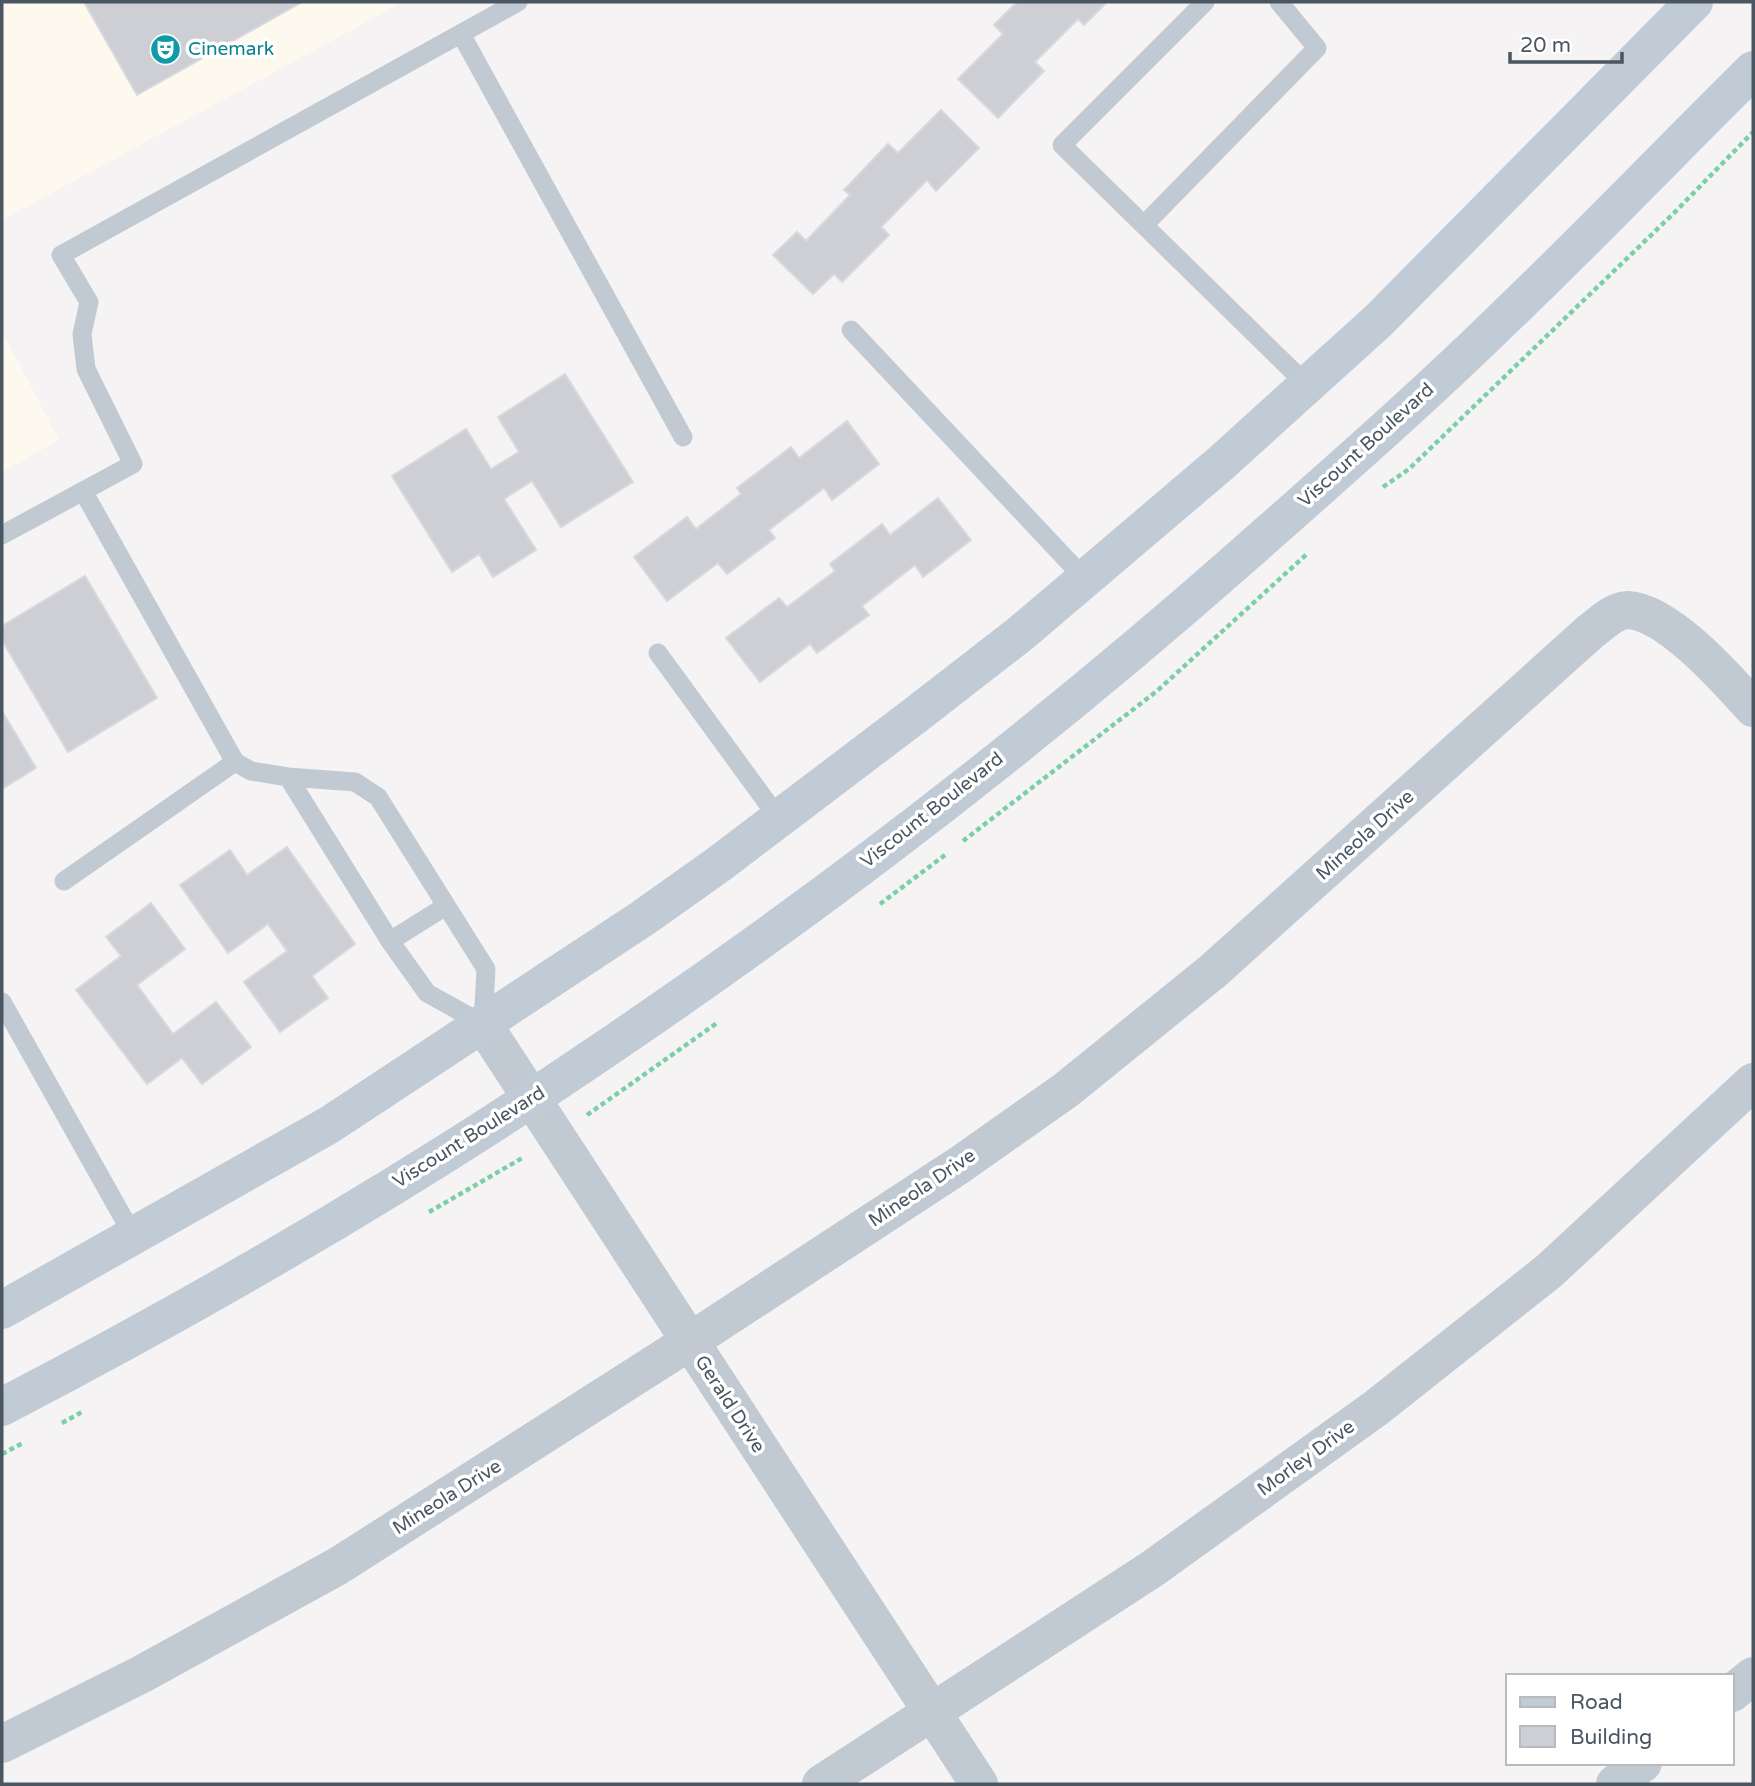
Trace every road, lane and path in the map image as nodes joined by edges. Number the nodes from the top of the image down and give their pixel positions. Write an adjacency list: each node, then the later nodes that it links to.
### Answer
1 (519, 2): 5 (lane)
2 (1205, 2): 7 (lane)
3 (1279, 2): 7 (lane)
4 (1694, 2): 9 (main road)
5 (461, 34): 10 (lane); 11 (lane)
6 (1753, 69): 25 (main road, Viscount Boulevard)
7 (1144, 225): 9 (lane)
8 (851, 330): 13 (lane)
9 (1307, 385): 13 (main road)
10 (683, 437)
11 (83, 491): 12 (lane); 16 (lane)
12 (2, 535)
13 (1084, 579): 18 (main road)
14 (658, 653): 18 (lane)
15 (1753, 708): 28 (street, Mineola Drive)
16 (235, 762): 17 (lane); 19 (lane)
17 (288, 778): 20 (lane); 21 (lane)
18 (779, 819): 23 (main road)
19 (64, 881)
20 (446, 906): 21 (lane); 23 (lane)
21 (390, 940): 23 (lane)
22 (2, 1002): 26 (lane)
23 (483, 1024): 25 (street, Gerald Drive); 26 (main road)
24 (1753, 1082): 32 (street, Morley Drive)
25 (530, 1099): 28 (street, Gerald Drive); 29 (main road, Viscount Boulevard)
26 (134, 1237): 27 (main road)
27 (2, 1310)
28 (690, 1342): 32 (street, Gerald Drive); 33 (street, Mineola Drive)
29 (2, 1407)
30 (1753, 1676): 31 (street)
31 (1734, 1691)
32 (932, 1714): 35 (street, Morley Drive); 36 (street, Gerald Drive)
33 (2, 1744)
34 (1640, 1765): 37 (street)
35 (821, 1784)
36 (979, 1784)
37 (1615, 1784)

